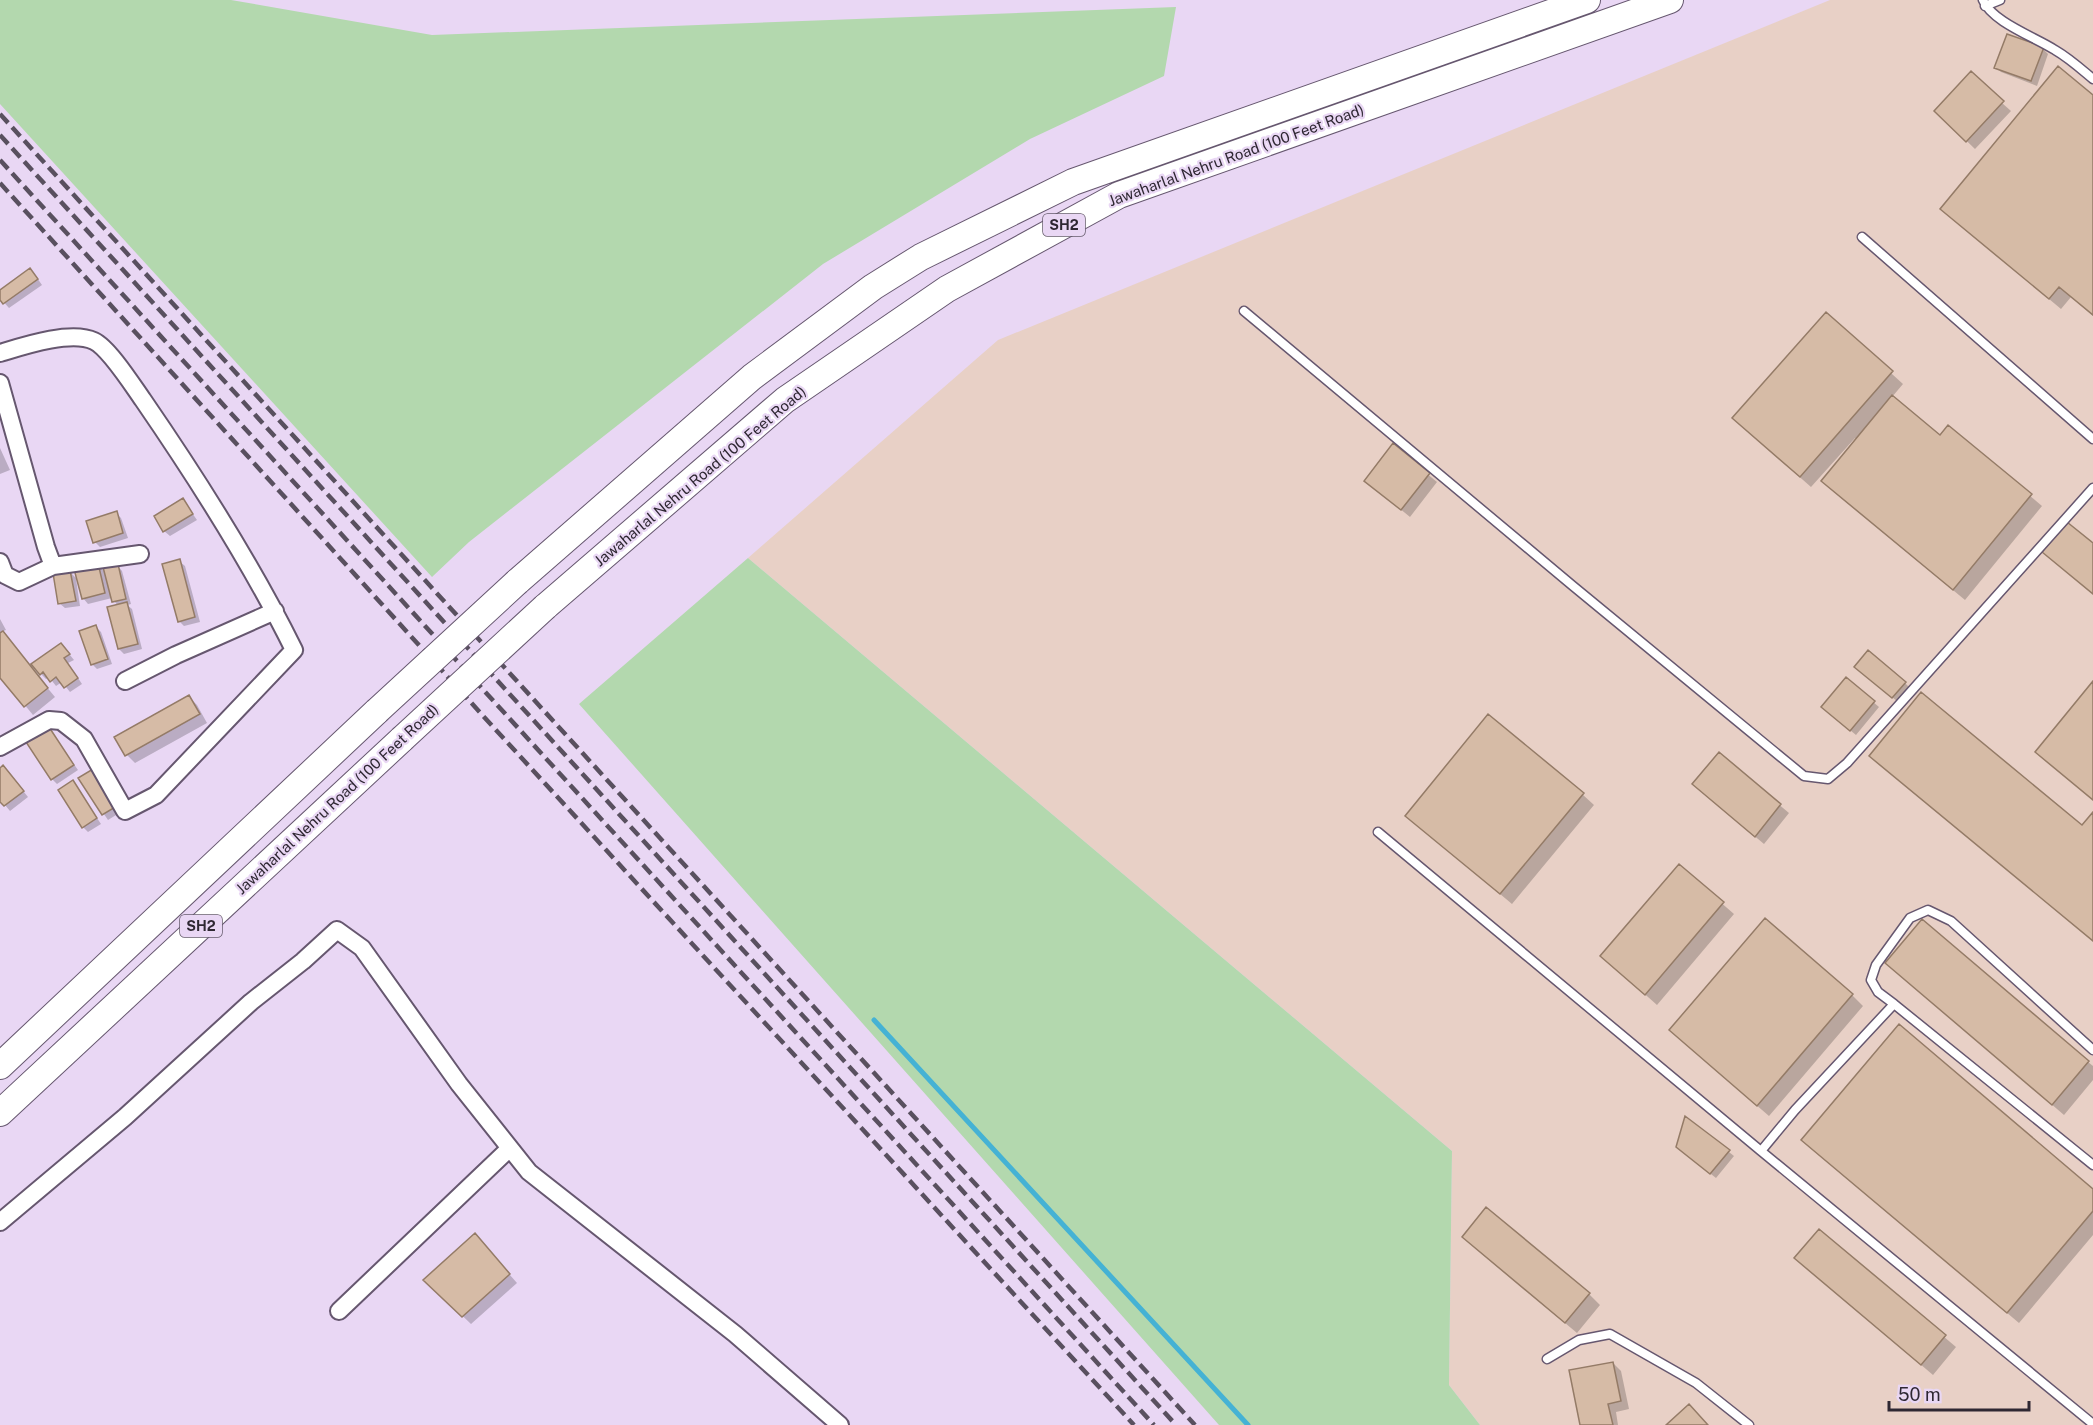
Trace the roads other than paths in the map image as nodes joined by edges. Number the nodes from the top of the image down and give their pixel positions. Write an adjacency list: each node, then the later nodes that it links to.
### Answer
1 (1587, 0): 21 (main road, Jawaharlal Nehru Road (100 Feet Road) / SH2, bridge)
2 (1670, 0): 22 (main road, Jawaharlal Nehru Road (100 Feet Road) / SH2, bridge)
3 (2000, 0): 4 (lane)
4 (1984, 3): 5 (lane)
5 (2093, 79)
6 (1862, 237): 10 (lane)
7 (1244, 311): 11 (lane)
8 (0, 353): 15 (street)
9 (0, 383): 14 (street)
10 (2093, 439)
11 (2093, 488)
12 (140, 554): 14 (street)
13 (0, 562): 14 (street)
14 (53, 566)
15 (274, 610): 16 (street); 17 (street)
16 (125, 681)
17 (0, 747)
18 (1378, 832): 24 (lane)
19 (1894, 1004): 20 (lane); 24 (lane); 25 (lane)
20 (2093, 1050)
21 (0, 1066)
22 (0, 1113)
23 (510, 1148): 26 (street); 27 (street); 30 (street)
24 (1761, 1151): 29 (lane)
25 (2093, 1165)
26 (0, 1222)
27 (339, 1311)
28 (1547, 1359): 31 (lane)
29 (2093, 1424)
30 (840, 1425)
31 (1749, 1425)

